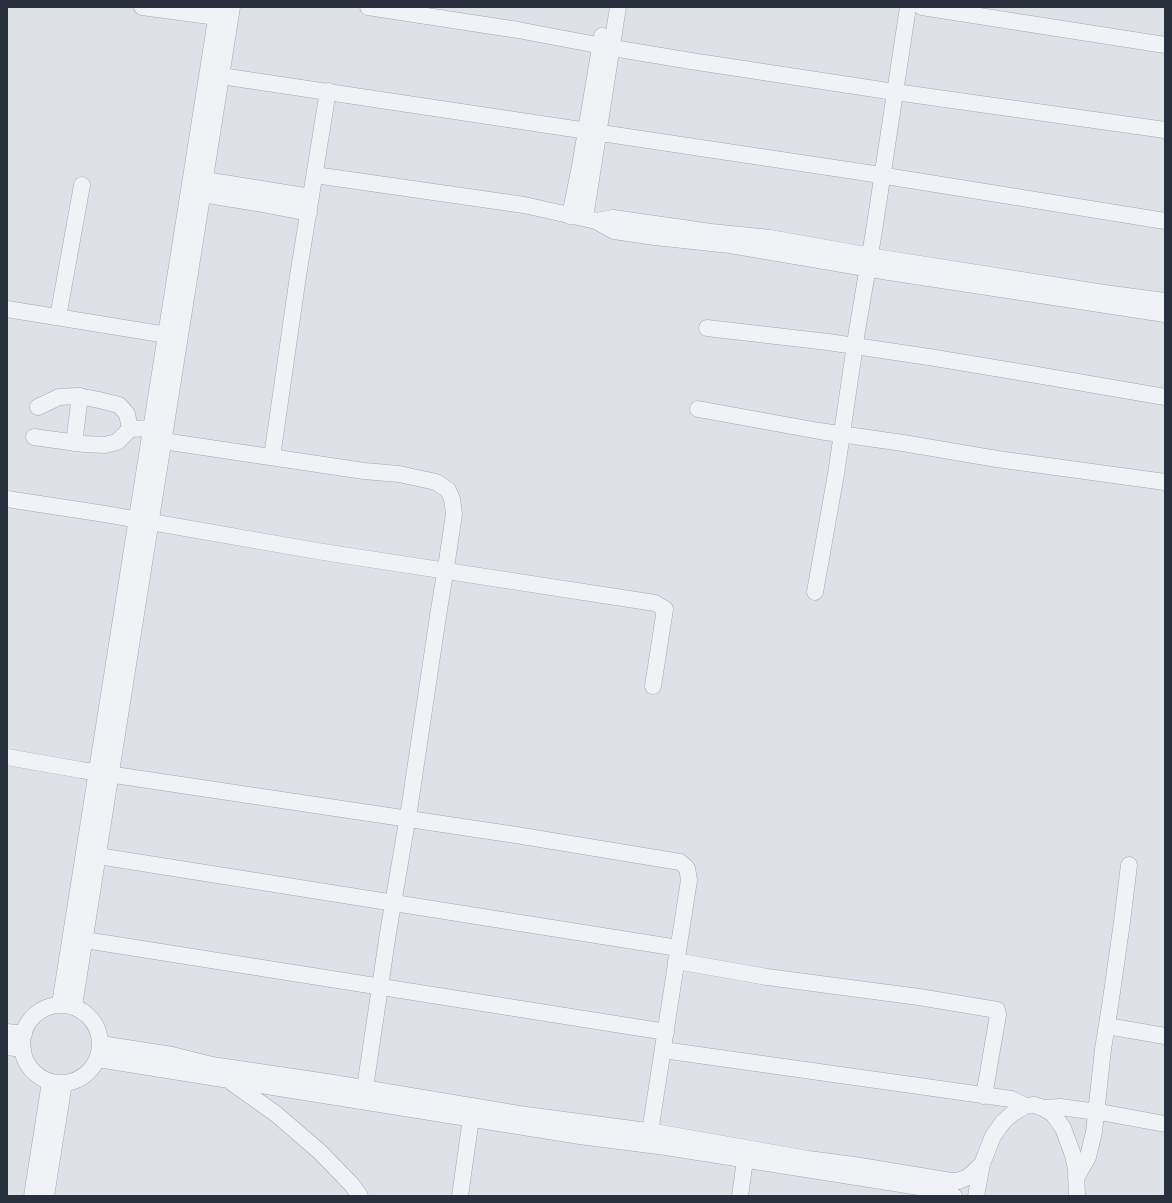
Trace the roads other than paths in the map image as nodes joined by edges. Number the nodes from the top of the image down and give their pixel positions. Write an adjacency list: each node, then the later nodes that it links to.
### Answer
1 (142, 7): 8 (street)
2 (232, 7): 11 (street)
3 (368, 7): 10 (street)
4 (607, 7): 10 (street)
5 (618, 7): 10 (street)
6 (908, 7): 13 (street)
7 (922, 7): 9 (street)
8 (218, 12): 29 (street)
9 (1165, 45)
10 (606, 47): 13 (street); 15 (street)
11 (221, 76): 12 (street); 19 (street)
12 (328, 91): 15 (street); 16 (street)
13 (895, 92): 14 (street); 17 (street)
14 (1165, 130)
15 (592, 132): 17 (street); 21 (street)
16 (315, 175): 20 (street); 21 (street)
17 (883, 175): 22 (street); 23 (street)
18 (82, 185): 27 (street)
19 (204, 187): 20 (street); 39 (street)
20 (310, 205): 41 (street)
21 (584, 218): 23 (street)
22 (1165, 221)
23 (869, 262): 24 (street); 26 (street); 30 (street)
24 (1165, 301)
25 (7, 309): 27 (street)
26 (1165, 314)
27 (58, 317): 29 (street)
28 (707, 328): 30 (street)
29 (167, 335): 35 (street)
30 (855, 346): 32 (street); 37 (street)
31 (80, 396): 33 (street); 36 (street); 40 (street)
32 (1165, 397)
33 (38, 407)
34 (698, 409): 37 (street)
35 (152, 428): 36 (street); 44 (street)
36 (130, 429): 40 (street)
37 (842, 434): 42 (street); 46 (street)
38 (34, 437): 40 (street)
39 (163, 441): 41 (street); 44 (street)
40 (74, 443)
41 (272, 457): 45 (street)
42 (1165, 482)
43 (7, 500): 44 (street)
44 (144, 521): 45 (street); 49 (street)
45 (446, 571): 47 (street); 50 (street)
46 (815, 592)
47 (653, 686)
48 (7, 756): 49 (street)
49 (104, 773): 50 (street); 51 (street); 57 (street)
50 (407, 819): 53 (street); 55 (street)
51 (98, 856): 53 (street); 54 (street)
52 (1129, 865): 58 (street)
53 (392, 903): 55 (street); 56 (street)
54 (84, 940): 56 (street); 57 (street)
55 (677, 955): 60 (street); 69 (street)
56 (379, 987): 60 (street); 68 (street)
57 (67, 1005): 62 (street); 64 (street)
58 (1107, 1026): 61 (street); 72 (street)
59 (7, 1032): 62 (street)
60 (666, 1032): 63 (street)
61 (1165, 1036)
62 (18, 1044): 67 (street)
63 (663, 1050): 69 (street); 75 (street)
64 (100, 1051): 65 (street); 66 (street); 67 (street)
65 (212, 1065): 66 (street); 68 (street)
66 (228, 1079): 73 (street); 81 (street)
67 (57, 1082): 79 (street); 80 (street)
68 (364, 1088): 75 (street)
69 (984, 1096): 70 (street)
70 (1025, 1106): 71 (street); 77 (street)
71 (1043, 1108): 72 (street); 78 (street)
72 (1096, 1112): 74 (street); 78 (street)
73 (471, 1118): 76 (street); 82 (street)
74 (1165, 1124)
75 (650, 1132): 77 (street)
76 (745, 1160): 83 (street); 84 (street)
77 (982, 1164): 85 (street)
78 (1076, 1178): 86 (street)
79 (32, 1196)
80 (46, 1196)
81 (360, 1196)
82 (460, 1196)
83 (740, 1196)
84 (954, 1196)
85 (976, 1196)
86 (1077, 1196)

